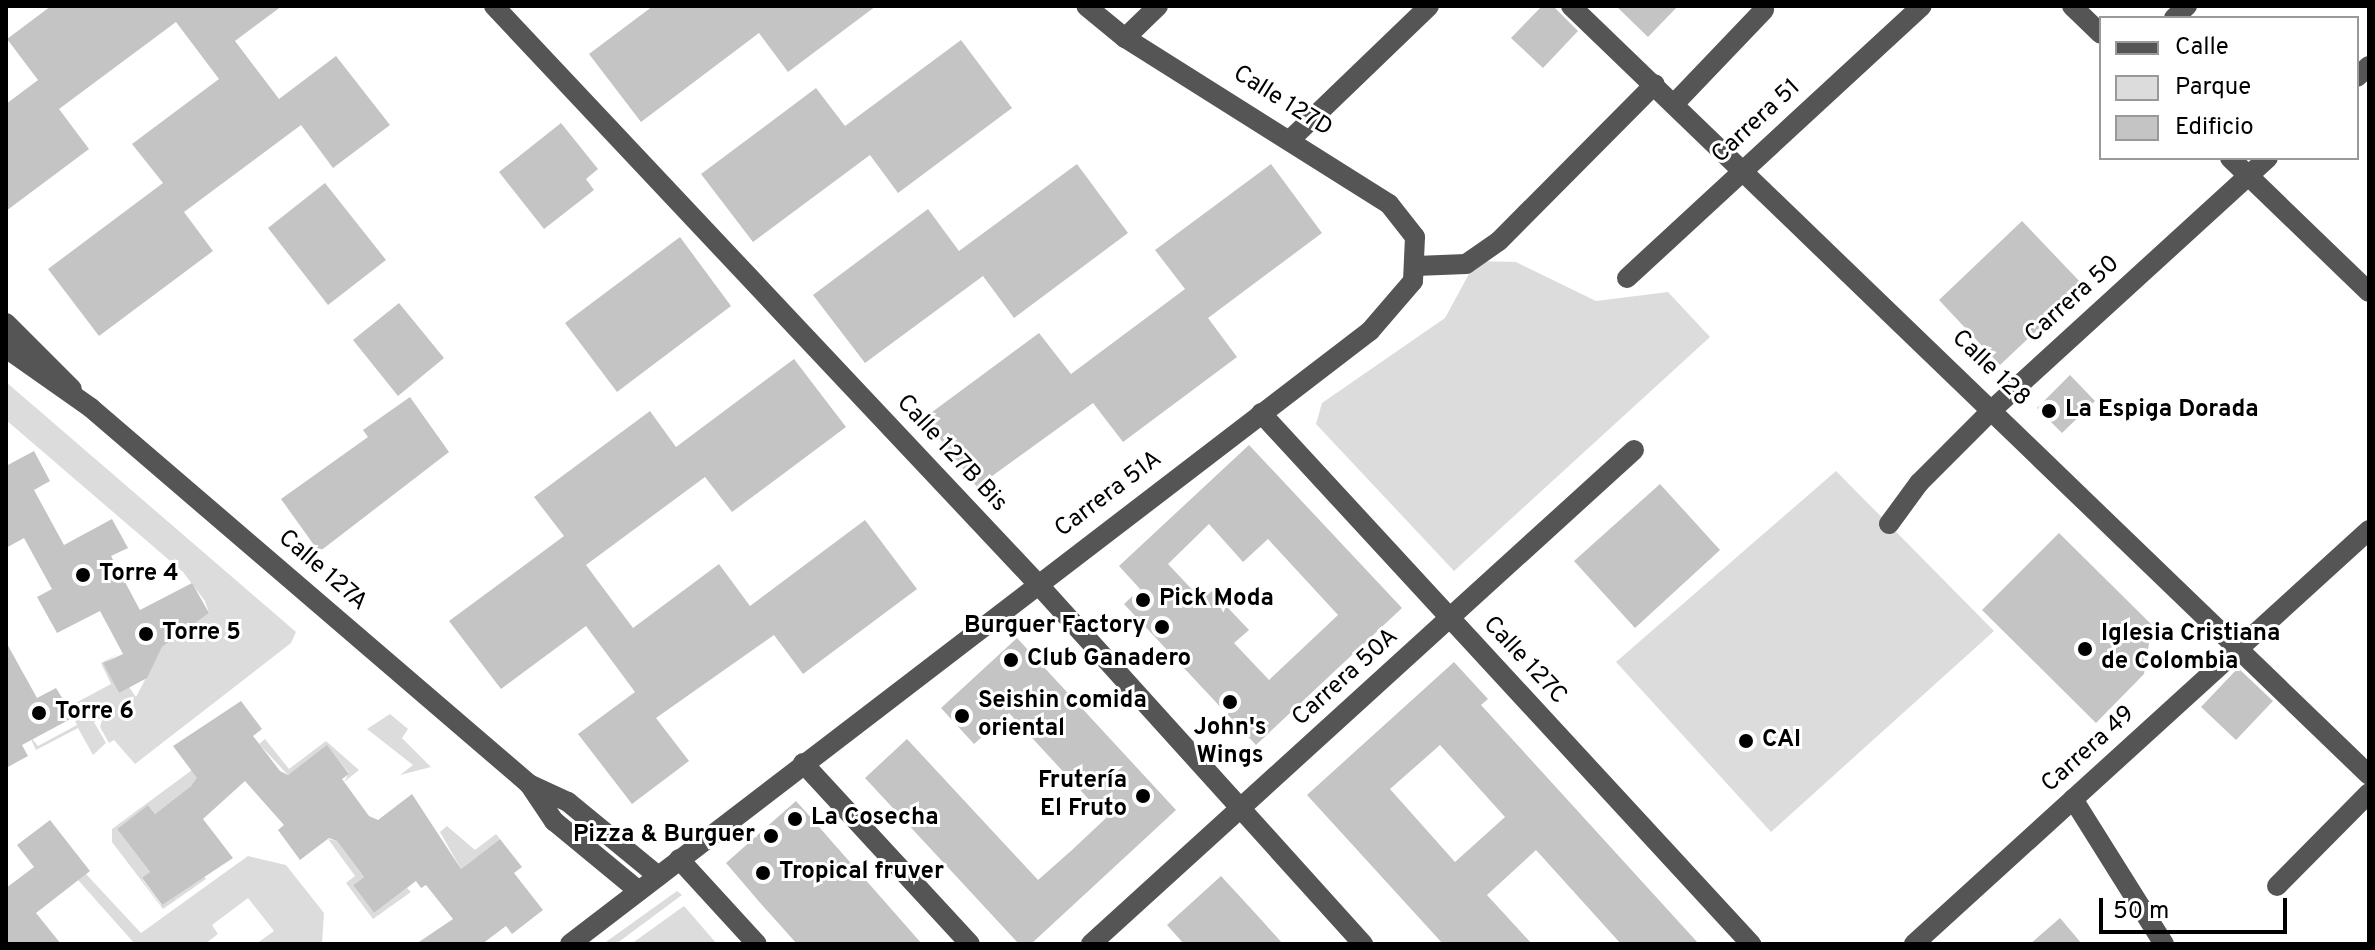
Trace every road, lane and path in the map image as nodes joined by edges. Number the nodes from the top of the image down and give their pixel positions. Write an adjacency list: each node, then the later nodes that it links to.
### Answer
1 (494, 6): 29 (street, Calle 127B Bis)
2 (1086, 6): 10 (street, Calle 127D)
3 (1158, 6): 10 (street)
4 (1429, 6): 13 (street)
5 (1571, 6): 11 (street, Calle 128)
6 (1922, 6): 16 (street, Carrera 51)
7 (2072, 6): 9 (street)
8 (1764, 10): 12 (street)
9 (2099, 32)
10 (1125, 38): 13 (street, Calle 127D)
11 (1655, 84): 12 (street, Calle 128); 18 (street)
12 (1675, 103): 16 (street, Calle 128)
13 (1292, 138): 18 (street, Calle 127D)
14 (2232, 160): 17 (street)
15 (2266, 160): 17 (street, Carrera 50)
16 (1744, 168): 19 (street, Carrera 51); 24 (street, Calle 128)
17 (2249, 176): 20 (street); 24 (street, Carrera 50)
18 (1416, 266): 25 (street, Carrera 51A)
19 (1627, 278)
20 (2369, 292)
21 (6, 323): 23 (street, Calle 127A)
22 (6, 348): 23 (street, Calle 127A)
23 (80, 398): 34 (street, Calle 127A)
24 (1994, 408): 27 (street, Carrera 50); 31 (street, Calle 128)
25 (1261, 413): 29 (street, Carrera 51A); 30 (street, Calle 127C)
26 (1634, 450): 30 (street, Carrera 50A)
27 (1889, 524)
28 (2369, 530): 31 (street, Carrera 49)
29 (1036, 582): 32 (street, Carrera 51A); 37 (street, Calle 127B Bis)
30 (1449, 619): 37 (street, Carrera 50A); 47 (street, Calle 127C)
31 (2239, 648): 33 (street, Calle 128); 36 (street, Carrera 49)
32 (803, 763): 38 (street, Carrera 51A); 44 (street)
33 (2369, 775)
34 (529, 784): 39 (street, Calle 127A); 41 (street, Calle 127A)
35 (2369, 793): 40 (street)
36 (2073, 799): 48 (street, Carrera 49); 49 (street)
37 (1242, 808): 45 (street, Carrera 50A); 46 (street, Calle 127B Bis)
38 (679, 859): 39 (street, Carrera 51A); 43 (street)
39 (658, 876): 41 (street, Carrera 51A)
40 (2277, 886)
41 (639, 891): 42 (street, Carrera 51A)
42 (570, 944)
43 (757, 944)
44 (970, 944)
45 (1091, 944)
46 (1363, 944)
47 (1751, 944)
48 (1914, 944)
49 (2164, 944)

